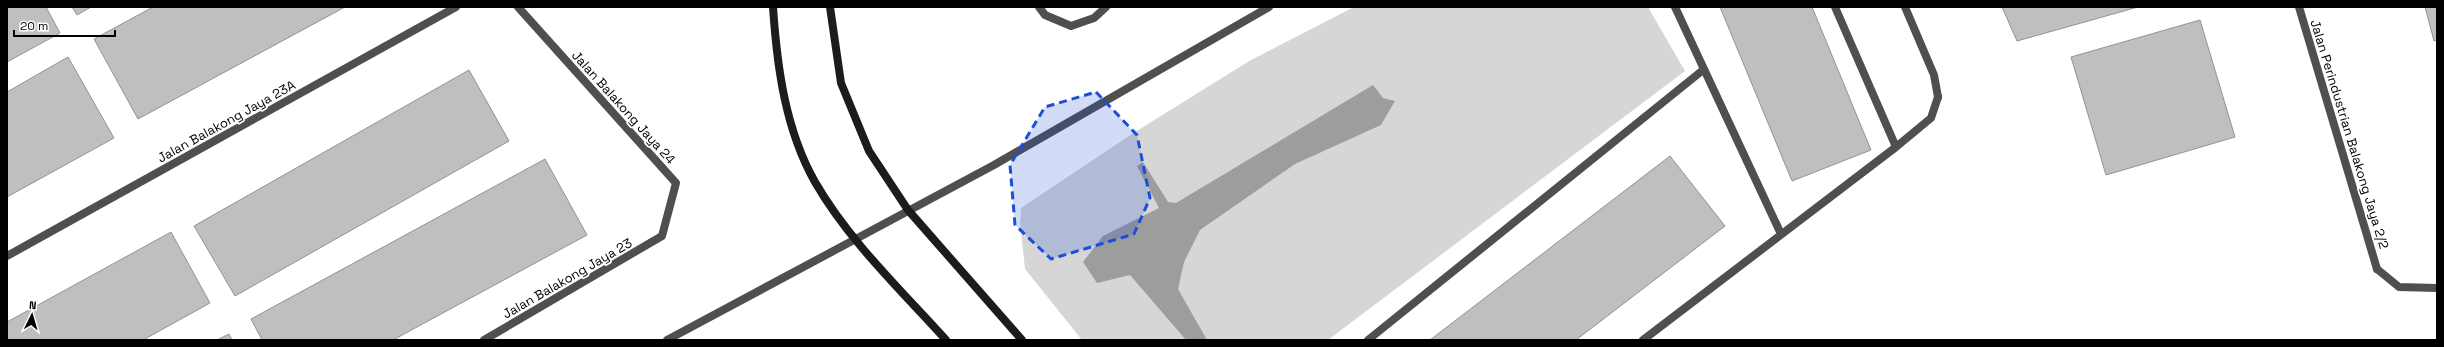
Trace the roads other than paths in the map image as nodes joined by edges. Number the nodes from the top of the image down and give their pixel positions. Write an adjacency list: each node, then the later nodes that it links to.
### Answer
1 (456, 7): 18 (street, Jalan Balakong Jaya 23A)
2 (518, 7): 16 (street, Jalan Balakong Jaya 24)
3 (773, 7): 17 (street)
4 (830, 7): 14 (street)
5 (1039, 7): 6 (street)
6 (1106, 7)
7 (1269, 7): 14 (street)
8 (1675, 7): 12 (street)
9 (1835, 7): 13 (street)
10 (1905, 7): 13 (street)
11 (2299, 7): 19 (street, Jalan Perindustrian Balakong Jaya 2/2)
12 (1703, 70): 15 (street); 24 (street)
13 (1896, 147): 15 (street)
14 (908, 210): 17 (street); 23 (street)
15 (1781, 234): 25 (street)
16 (662, 236): 20 (street, Jalan Balakong Jaya 23)
17 (854, 238): 21 (street); 22 (street)
18 (7, 256)
19 (2437, 288)
20 (484, 340)
21 (667, 340)
22 (946, 340)
23 (1022, 340)
24 (1368, 340)
25 (1643, 340)

